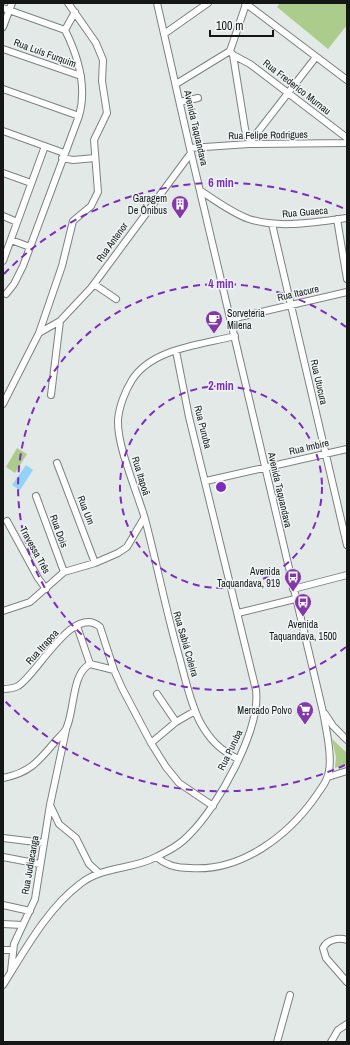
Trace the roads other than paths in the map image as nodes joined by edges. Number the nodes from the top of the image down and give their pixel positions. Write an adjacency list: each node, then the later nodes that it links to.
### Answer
1 (12, 3): 7 (street)
2 (68, 3): 8 (street)
3 (157, 3): 11 (street, Avenida Taquandava)
4 (208, 3): 11 (street)
5 (245, 4): 13 (street); 14 (street)
6 (3, 8): 7 (street)
7 (10, 10): 9 (street); 10 (street)
8 (75, 12): 10 (street); 30 (street)
9 (3, 27)
10 (65, 30): 15 (street)
11 (164, 34): 17 (street, Avenida Taquandava)
12 (3, 49): 15 (street, Rua Luís Furquim)
13 (231, 53): 17 (street); 19 (street, Rua Frederico Murnau); 25 (street)
14 (316, 57): 16 (street); 19 (street)
15 (81, 76): 22 (street)
16 (347, 80)
17 (176, 84): 21 (street, Avenida Taquandava)
18 (3, 90): 22 (street)
19 (288, 94): 24 (street, Rua Frederico Murnau); 25 (street)
20 (198, 98): 21 (street)
21 (180, 102): 28 (street, Avenida Taquandava)
22 (79, 116): 29 (street)
23 (3, 131): 27 (street)
24 (347, 138)
25 (250, 142): 26 (street, Rua Felipe Rodrigues); 28 (street, Rua Felipe Rodrigues)
26 (347, 143)
27 (45, 146): 29 (street); 32 (street)
28 (190, 150): 33 (street, Avenida Taquandava); 43 (street, Rua Antenor)
29 (63, 156): 30 (street); 40 (street)
30 (95, 158): 50 (street)
31 (3, 173): 32 (street)
32 (31, 184): 37 (street)
33 (201, 192): 38 (street, Rua Guaeca); 48 (street, Avenida Taquandava)
34 (3, 216): 37 (street)
35 (347, 218): 36 (street, Rua Guaeca)
36 (337, 219): 38 (street, Rua Guaeca); 42 (street)
37 (17, 222): 39 (street)
38 (272, 224): 47 (street, Rua Utucura)
39 (11, 240): 40 (street); 41 (street)
40 (30, 247): 45 (street)
41 (3, 261)
42 (347, 279)
43 (94, 284): 46 (street); 49 (street, Rua Antenor)
44 (347, 292): 47 (street, Rua Itacure)
45 (6, 294)
46 (116, 299)
47 (291, 306): 48 (street, Rua Itacure); 58 (street, Rua Utucura)
48 (231, 319): 51 (street, Avenida Taquandava)
49 (60, 321): 50 (street, Rua Antenor); 55 (street)
50 (38, 333): 53 (street)
51 (235, 336): 52 (street, Rua Itapoã); 60 (street, Avenida Taquandava)
52 (176, 351): 61 (street, Rua Puruba); 63 (street, Rua Itapoã)
53 (10, 390): 54 (street); 56 (street)
54 (3, 393)
55 (51, 395)
56 (3, 404)
57 (347, 449): 58 (street, Rua Imbire)
58 (325, 454): 60 (street, Rua Imbire); 65 (street, Rua Utucura)
59 (57, 463): 66 (street, Rua Um)
60 (265, 468): 61 (street, Rua Imbire); 70 (street, Avenida Taquandava)
61 (206, 482): 73 (street, Rua Puruba)
62 (36, 496): 67 (street, Rua Dois)
63 (144, 518): 66 (street); 79 (street, Rua Sabiá Coleira)
64 (7, 521): 69 (street, Travessa Três)
65 (347, 545)
66 (95, 563): 67 (street)
67 (64, 572): 69 (street)
68 (347, 575): 70 (street)
69 (46, 589): 72 (street)
70 (293, 589): 71 (street, Avenida Taquandava)
71 (295, 599): 73 (street); 80 (street, Avenida Taquandava)
72 (3, 611)
73 (238, 613): 85 (street, Rua Puruba)
74 (77, 626): 75 (street); 76 (street); 77 (street, Rua Itrapoa)
75 (90, 664): 76 (street); 82 (street)
76 (114, 670): 84 (street)
77 (3, 690)
78 (157, 694): 81 (street)
79 (195, 711): 81 (street); 85 (street, Rua Sabiá Coleira)
80 (323, 712): 83 (street); 87 (street, Avenida Taquandava)
81 (176, 722): 84 (street)
82 (66, 728): 88 (street); 89 (street, Rua Judiacanga)
83 (347, 740)
84 (151, 743): 90 (street)
85 (238, 759): 90 (street, Rua Puruba)
86 (347, 771): 87 (street)
87 (328, 777): 94 (street)
88 (3, 778)
89 (50, 805): 92 (street, Rua Judiacanga); 96 (street)
90 (213, 806): 94 (street, Rua Puruba)
91 (3, 838): 92 (street)
92 (44, 843): 95 (street, Rua Judiacanga)
93 (3, 857): 95 (street)
94 (157, 857): 96 (street, Rua Puruba)
95 (40, 864): 98 (street, Rua Judiacanga)
96 (99, 872): 104 (street, Rua Puruba)
97 (3, 905): 98 (street)
98 (30, 911): 100 (street, Rua Judiacanga)
99 (3, 924): 100 (street)
100 (22, 924): 103 (street, Rua Judiacanga)
101 (347, 940): 105 (street)
102 (3, 950): 103 (street)
103 (13, 950): 104 (street, Rua Judiacanga)
104 (11, 971): 106 (street, Rua Puruba)
105 (347, 982)
106 (3, 985)
107 (290, 995): 109 (street)
108 (347, 1024): 110 (street)
109 (278, 1042)
110 (331, 1042)

